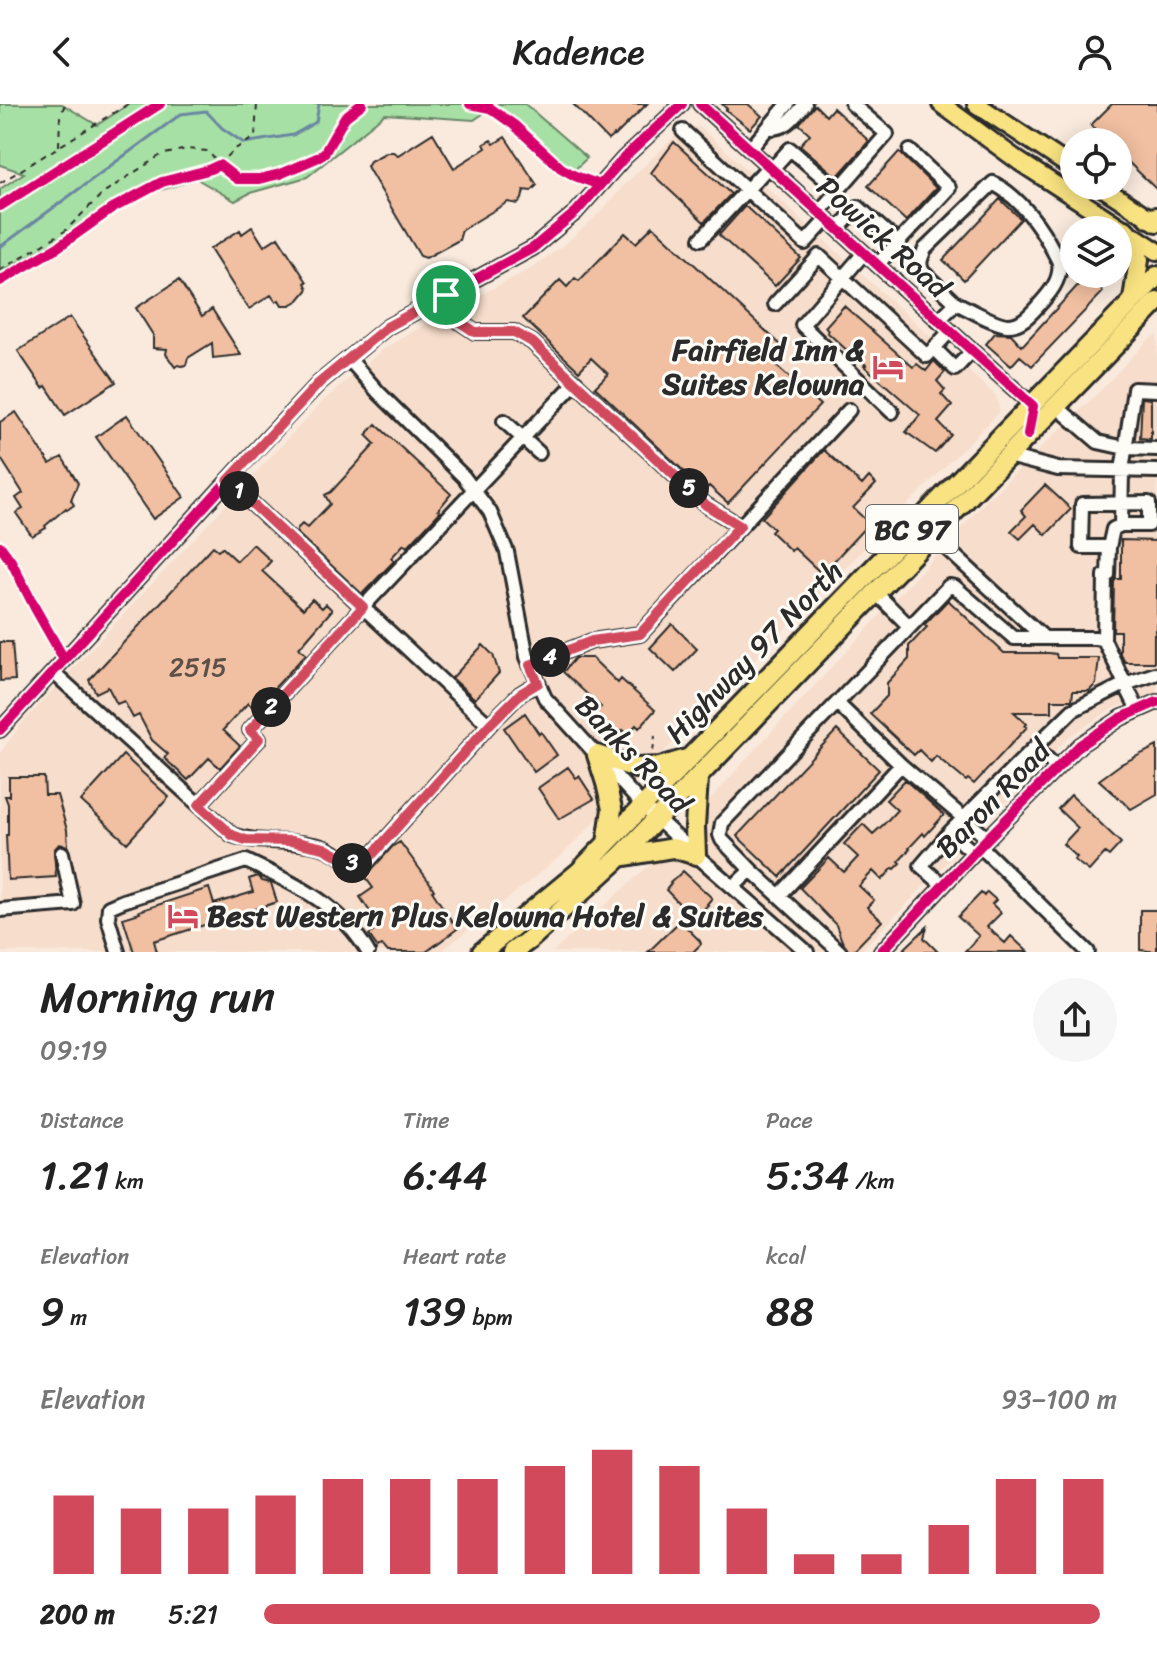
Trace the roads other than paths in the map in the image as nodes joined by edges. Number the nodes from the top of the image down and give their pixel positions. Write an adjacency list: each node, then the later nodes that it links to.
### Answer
1 (682, 104): 30 (street)
2 (700, 104): 10 (street, Powick Road)
3 (805, 104): 8 (street)
4 (852, 104): 15 (street)
5 (941, 104): 18 (main road)
6 (976, 104): 12 (main road)
7 (781, 106): 8 (street)
8 (768, 128): 10 (street)
9 (683, 131): 14 (street)
10 (750, 149): 13 (street, Powick Road)
11 (910, 151): 24 (street)
12 (1060, 160)
13 (770, 167): 14 (street); 15 (street); 17 (street, Powick Road)
14 (746, 189): 17 (street); 22 (street)
15 (838, 190): 17 (street)
16 (1123, 200): 19 (main road)
17 (823, 216): 20 (street, Powick Road)
18 (1103, 216)
19 (1154, 219)
20 (838, 229): 24 (street); 26 (street, Powick Road)
21 (1132, 235): 25 (main road)
22 (701, 239)
23 (1132, 240): 31 (highway)
24 (898, 243): 27 (street)
25 (1157, 251)
26 (864, 253): 27 (street, Powick Road); 29 (street)
27 (877, 265): 36 (street, Powick Road)
28 (1157, 276): 31 (highway, Highway 97 North / BC 97)
29 (843, 278): 34 (street); 39 (street); 47 (street)
30 (446, 295): 41 (street); 42 (street)
31 (1133, 299): 44 (highway, Highway 97 North / BC 97)
32 (1157, 302): 38 (highway, Highway 97 North / BC 97)
33 (956, 303): 33 (street); 36 (street)
34 (775, 304)
35 (1157, 320): 38 (highway)
36 (938, 321): 37 (street, Powick Road)
37 (950, 331): 39 (street); 40 (street, Powick Road)
38 (1119, 342): 45 (highway, Highway 97 North / BC 97)
39 (934, 348): 40 (street)
40 (972, 351): 44 (street, Powick Road)
41 (349, 359): 57 (street); 58 (street, Banks Road)
42 (576, 382): 50 (street); 61 (street)
43 (1157, 390): 51 (street)
44 (1033, 406): 49 (highway); 81 (highway, Highway 97 North / BC 97)
45 (1056, 406): 49 (highway, Highway 97 North / BC 97); 51 (street)
46 (849, 410): 61 (street)
47 (892, 412)
48 (504, 421): 50 (street)
49 (1028, 435): 54 (highway, Highway 97 North / BC 97)
50 (522, 438): 53 (street); 58 (street)
51 (1125, 448): 52 (street); 55 (street)
52 (1157, 449)
53 (539, 453)
54 (1008, 456): 55 (street); 62 (highway, Highway 97 North / BC 97)
55 (1122, 471): 56 (street); 59 (street)
56 (1157, 471)
57 (228, 481): 65 (street); 70 (street)
58 (474, 489): 65 (street); 69 (street, Banks Road)
59 (1122, 503): 60 (street); 60 (street); 63 (street)
60 (1121, 525): 63 (street)
61 (740, 526): 69 (street)
62 (932, 535): 64 (highway, Highway 97 North / BC 97); 67 (street)
63 (1109, 547): 68 (street)
64 (876, 593): 66 (street); 84 (highway, Highway 97 North / BC 97)
65 (363, 607): 77 (street); 85 (street)
66 (910, 627): 67 (street); 75 (street)
67 (1043, 637): 68 (street)
68 (1104, 640): 73 (street)
69 (530, 665): 72 (street, Banks Road)
70 (53, 672): 78 (street); 85 (street)
71 (1155, 674): 73 (street)
72 (538, 683): 77 (street); 80 (street, Banks Road)
73 (1125, 684): 76 (street); 79 (street)
74 (1157, 702): 76 (street, Baron Road)
75 (837, 703): 82 (street); 95 (street)
76 (1138, 710): 83 (street, Baron Road)
77 (489, 725): 85 (street)
78 (0, 730)
79 (1035, 747): 83 (street); 88 (street)
80 (597, 755): 81 (highway); 86 (street, Banks Road); 90 (highway)
81 (690, 758): 86 (highway, Highway 97 North / BC 97)
82 (901, 765): 88 (street); 98 (street)
83 (1057, 768): 91 (street, Baron Road)
84 (698, 778): 87 (highway, Highway 97 North / BC 97); 93 (highway)
85 (199, 805)
86 (643, 806): 87 (street, Banks Road); 90 (highway, Highway 97 North / BC 97)
87 (657, 819): 93 (street, Banks Road); 94 (highway, Highway 97 North / BC 97)
88 (964, 819): 89 (street); 91 (street)
89 (950, 832): 91 (street); 96 (street)
90 (607, 843): 105 (highway, Highway 97 North / BC 97)
91 (980, 846): 96 (street, Baron Road); 109 (street)
92 (62, 853): 99 (street)
93 (696, 855): 94 (highway); 97 (street, Banks Road)
94 (620, 857): 106 (highway, Highway 97 North / BC 97)
95 (751, 870): 97 (street); 98 (street)
96 (943, 885): 108 (street, Baron Road)
97 (733, 887): 100 (street, Banks Road)
98 (780, 897): 100 (street); 101 (street)
99 (0, 910)
100 (765, 914): 102 (street, Banks Road)
101 (817, 931): 102 (street); 107 (street)
102 (804, 949)
103 (118, 952): 104 (street)
104 (368, 952)
105 (482, 952)
106 (512, 952)
107 (840, 952)
108 (881, 952)
109 (1088, 952)

